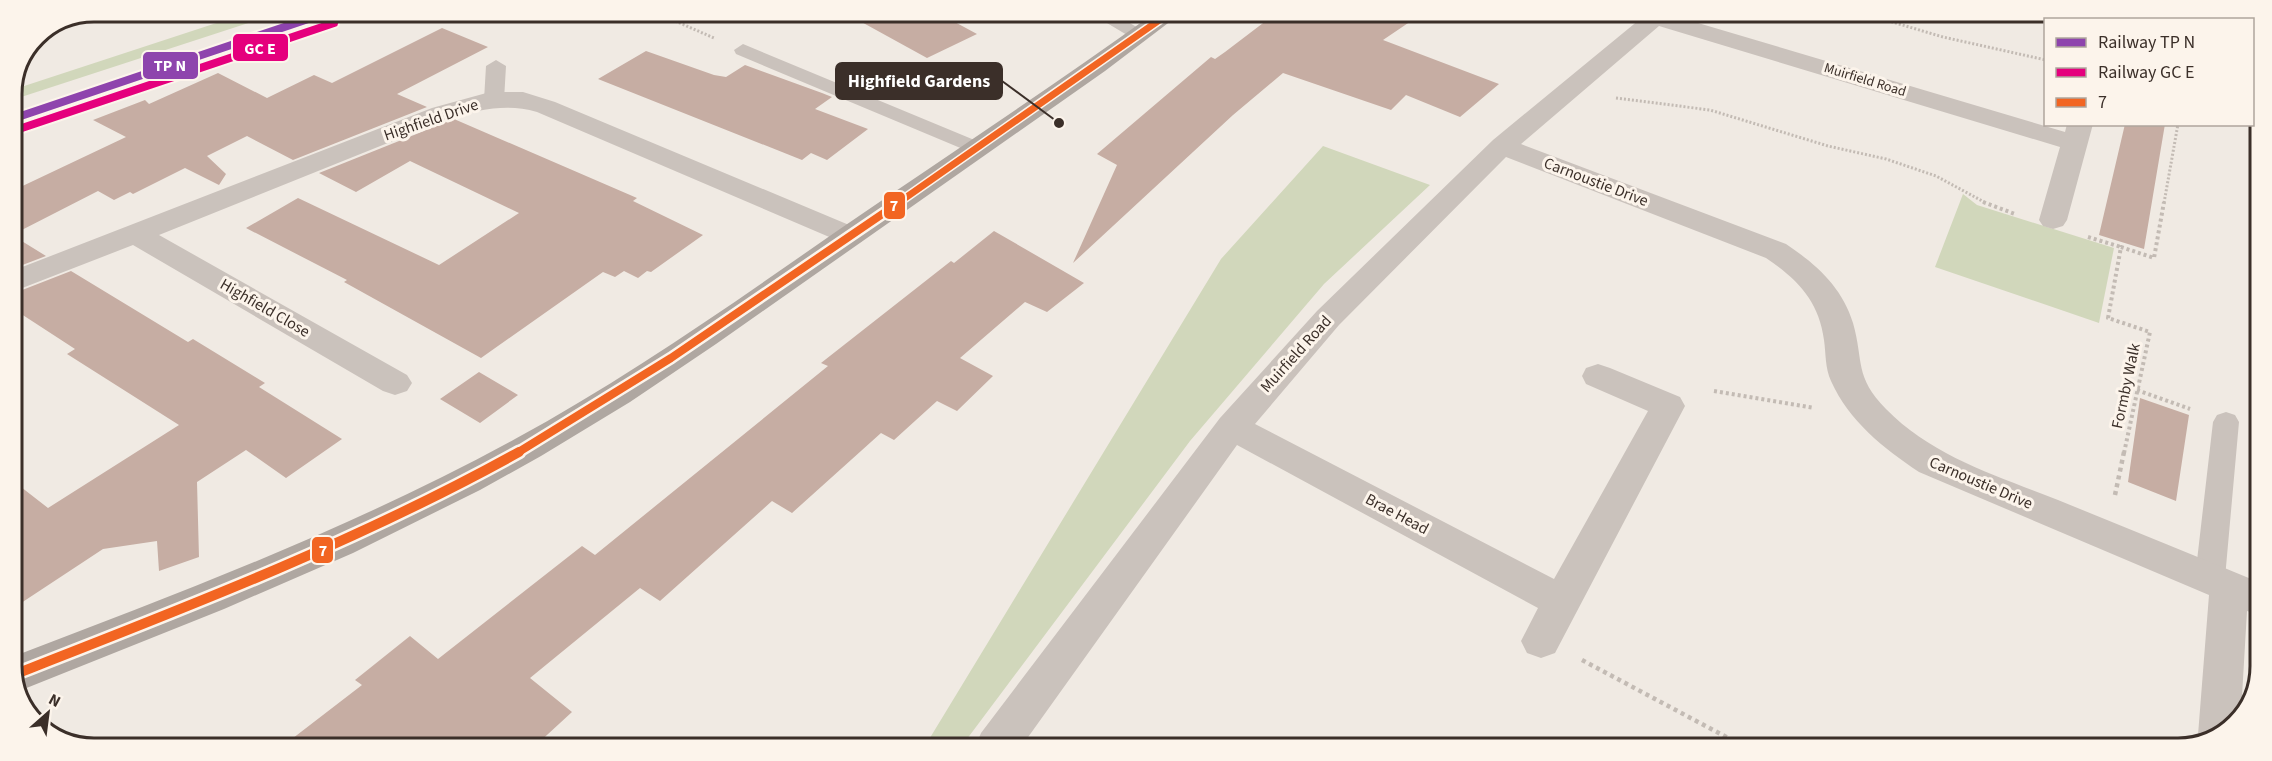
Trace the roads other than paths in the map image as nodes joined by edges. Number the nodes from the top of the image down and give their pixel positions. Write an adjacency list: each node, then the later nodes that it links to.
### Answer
1 (1116, 22): 5 (lane)
2 (1156, 22): 5 (main road)
3 (1651, 22): 12 (street, Muirfield Road)
4 (1679, 22): 9 (street, Muirfield Road)
5 (1139, 34): 13 (main road)
6 (743, 50): 13 (lane)
7 (496, 66): 8 (lane)
8 (494, 100): 15 (street, Highfield Drive); 16 (street, Highfield Drive)
9 (2044, 125)
10 (2049, 126): 11 (street, Muirfield Road)
11 (2077, 134): 14 (street, Muirfield Road)
12 (1502, 146): 21 (street, Muirfield Road); 22 (street, Carnoustie Drive)
13 (977, 148): 16 (main road)
14 (2053, 220)
15 (136, 234): 17 (street, Highfield Drive); 19 (street, Highfield Close)
16 (851, 236): 25 (main road)
17 (22, 278)
18 (1598, 376): 23 (street)
19 (395, 383)
20 (2226, 422): 22 (lane)
21 (1232, 426): 23 (street, Brae Head); 27 (street, Muirfield Road)
22 (2232, 587): 26 (street)
23 (1562, 602): 24 (street)
24 (1541, 640)
25 (23, 671)
26 (2220, 725)
27 (1003, 738)

